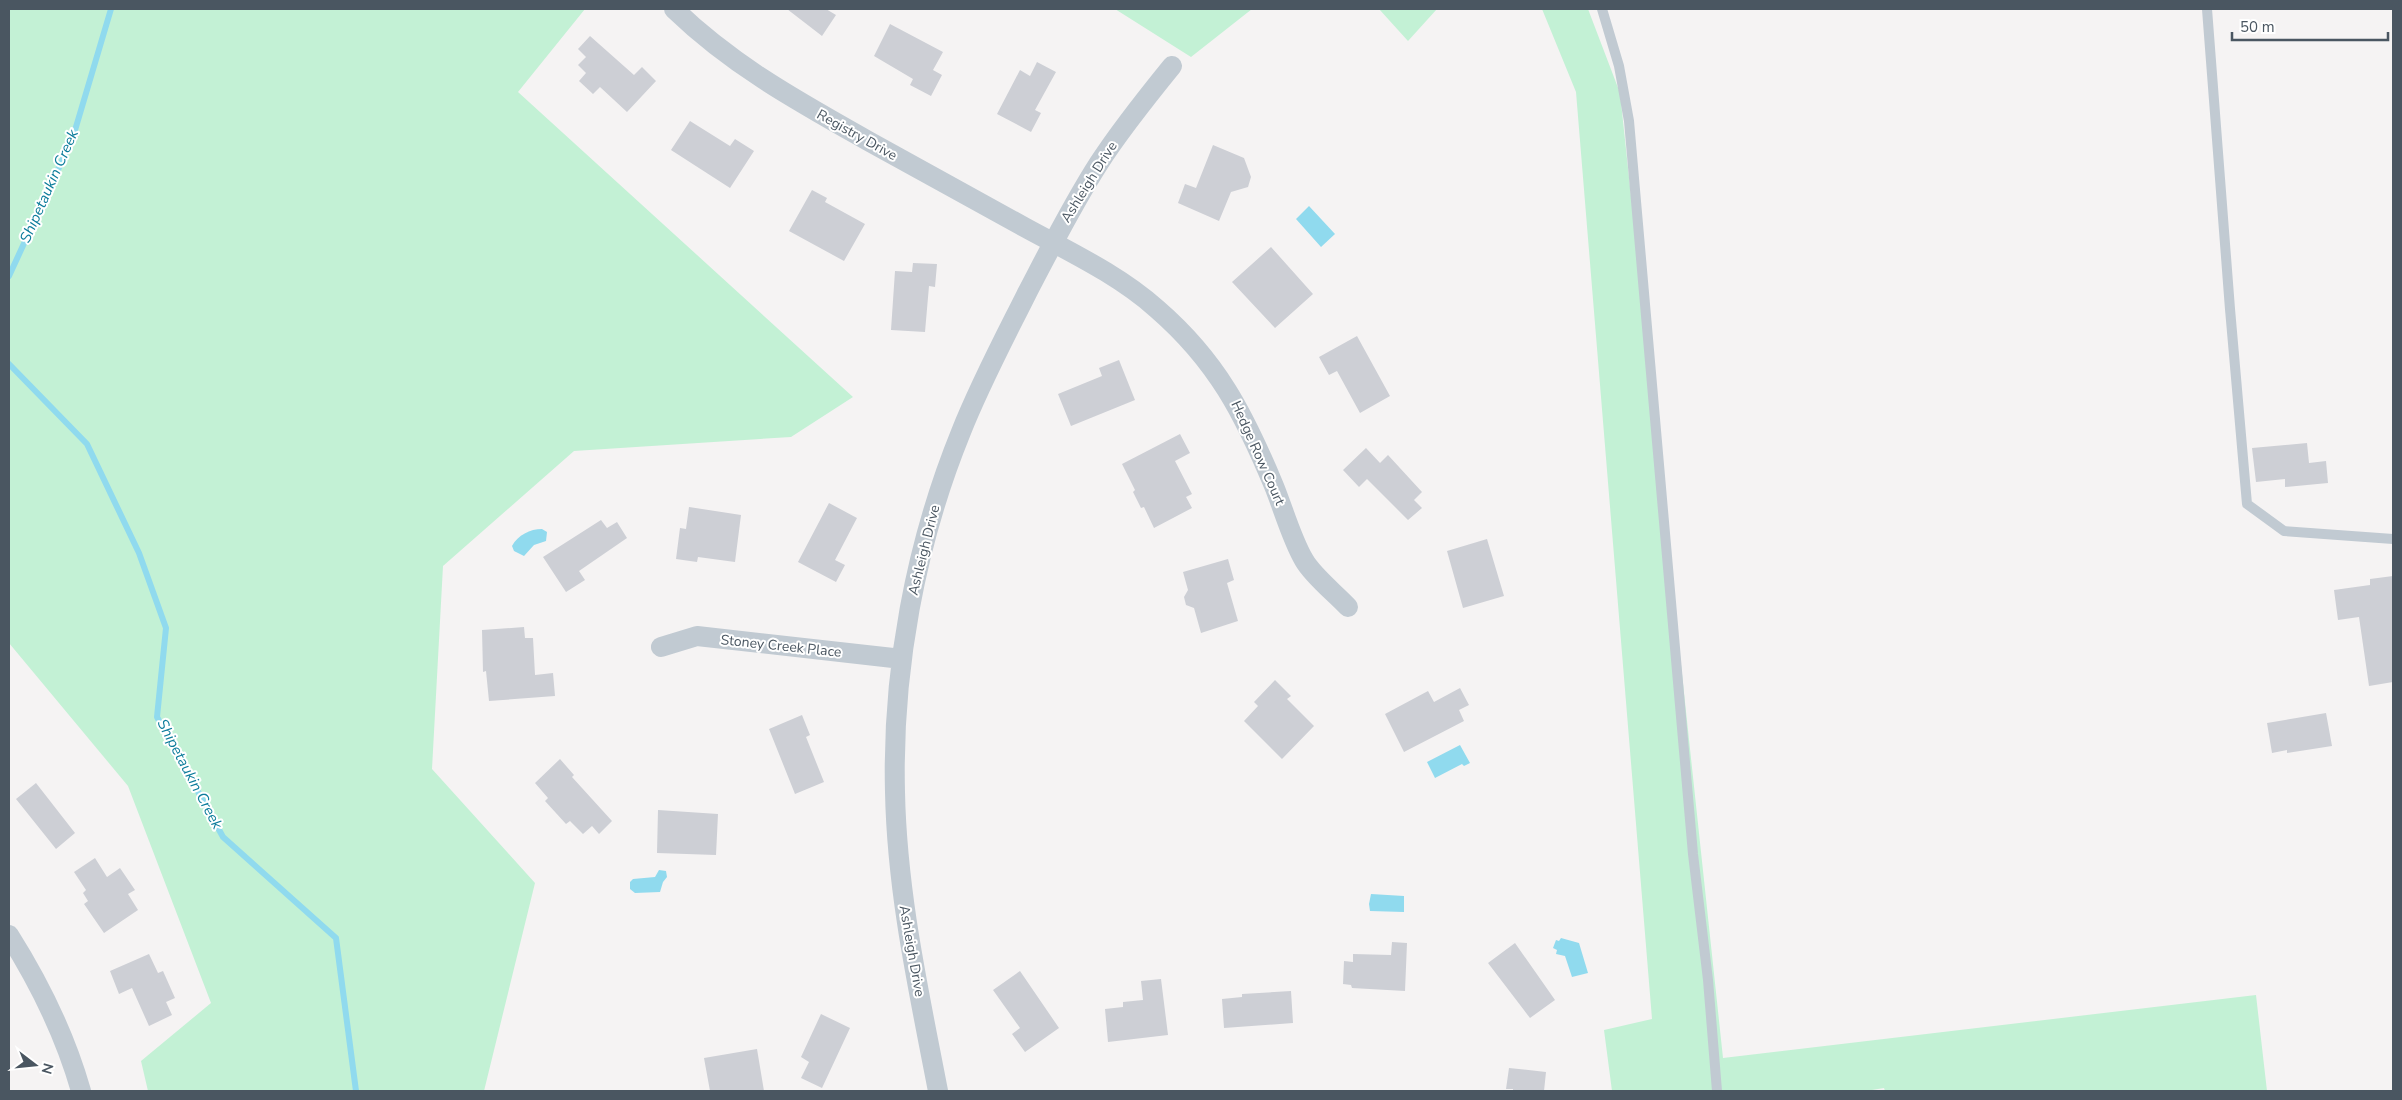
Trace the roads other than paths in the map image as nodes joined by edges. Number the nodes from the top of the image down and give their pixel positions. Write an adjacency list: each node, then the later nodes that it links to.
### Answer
1 (674, 9): 5 (street, Registry Drive)
2 (1602, 9): 13 (lane)
3 (2207, 9): 6 (lane)
4 (1172, 66): 5 (street, Ashleigh Drive)
5 (1053, 243): 7 (street, Hedge Row Court); 9 (street, Ashleigh Drive)
6 (2393, 539)
7 (1348, 607)
8 (661, 647): 9 (street, Stoney Creek Place)
9 (902, 659): 12 (street, Ashleigh Drive)
10 (9, 935): 11 (street)
11 (81, 1091)
12 (938, 1091)
13 (1717, 1091)

